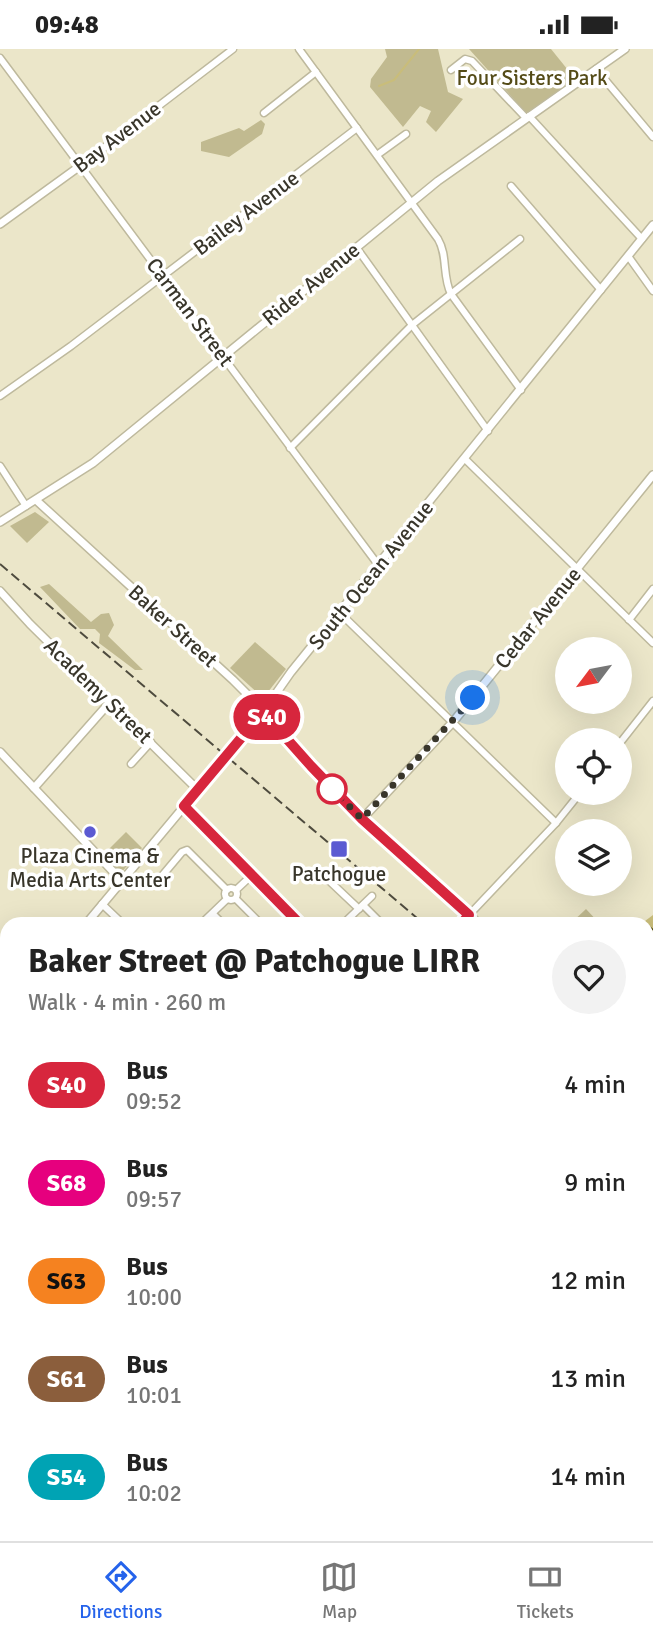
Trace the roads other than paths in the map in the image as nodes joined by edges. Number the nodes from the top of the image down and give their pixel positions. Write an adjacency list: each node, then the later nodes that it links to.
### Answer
1 (233, 49): 14 (street, Bay Avenue)
2 (299, 49): 7 (street)
3 (625, 49): 5 (street, Rider Avenue)
4 (0, 58): 14 (street, Carman Street)
5 (596, 69): 9 (street, Rider Avenue); 12 (street)
6 (451, 70): 9 (street)
7 (316, 72): 8 (street); 10 (street)
8 (264, 113)
9 (527, 117): 16 (street, Rider Avenue); 19 (street)
10 (357, 128): 13 (street); 23 (street, Bailey Avenue)
11 (406, 134): 13 (street)
12 (653, 137)
13 (377, 155): 16 (street)
14 (80, 166): 17 (street, Bay Avenue); 23 (street, Carman Street)
15 (511, 186): 24 (street)
16 (412, 202): 21 (street, Rider Avenue); 26 (street)
17 (0, 224)
18 (653, 225): 19 (street, South Ocean Avenue)
19 (642, 239): 22 (street, South Ocean Avenue)
20 (520, 240): 26 (street)
21 (356, 247): 27 (street); 28 (street, Rider Avenue)
22 (628, 256): 24 (street, South Ocean Avenue); 25 (street)
23 (163, 276): 28 (street, Carman Street); 30 (street, Bailey Avenue)
24 (601, 290): 29 (street, South Ocean Avenue)
25 (653, 291)
26 (451, 294): 27 (street); 29 (street)
27 (412, 325): 31 (street); 32 (street)
28 (223, 356): 32 (street, Carman Street); 36 (street, Rider Avenue)
29 (521, 390): 31 (street, South Ocean Avenue)
30 (0, 396)
31 (488, 431): 33 (street, South Ocean Avenue)
32 (290, 448): 39 (street, Carman Street)
33 (465, 459): 39 (street, South Ocean Avenue); 40 (street)
34 (0, 466): 37 (street)
35 (653, 475): 40 (street, Cedar Avenue)
36 (36, 500): 37 (street, Rider Avenue); 48 (street, Baker Street)
37 (26, 506): 38 (street, Rider Avenue)
38 (0, 522)
39 (379, 566): 43 (street, South Ocean Avenue)
40 (578, 570): 44 (street); 49 (street, Cedar Avenue)
41 (653, 589): 44 (street)
42 (0, 591): 47 (street, Academy Street)
43 (340, 613): 48 (street, South Ocean Avenue); 49 (street)
44 (629, 619): 45 (street)
45 (653, 643)
46 (653, 701): 50 (street)
47 (110, 702): 51 (street, Academy Street); 54 (street)
48 (263, 712): 55 (street, South Ocean Avenue); 58 (street, Baker Street)
49 (453, 722): 58 (street, Cedar Avenue); 60 (street)
50 (632, 728)
51 (151, 742): 53 (street); 55 (street, Academy Street)
52 (0, 752): 54 (street)
53 (131, 764)
54 (34, 788): 64 (street)
55 (197, 789): 57 (street, South Ocean Avenue)
56 (570, 805): 59 (street)
57 (184, 806): 63 (street); 64 (street, South Ocean Avenue)
58 (362, 819): 74 (street, Baker Street)
59 (559, 819)
60 (555, 822)
61 (555, 824): 74 (street)
62 (321, 874): 72 (street)
63 (252, 875): 67 (street); 80 (street)
64 (122, 881): 71 (street, South Ocean Avenue)
65 (156, 883): 66 (street)
66 (227, 890): 67 (street); 69 (street)
67 (236, 890): 70 (street)
68 (372, 896): 72 (street)
69 (227, 899): 70 (street); 73 (street)
70 (236, 899): 79 (street)
71 (102, 904): 75 (street, South Ocean Avenue); 76 (street)
72 (361, 907): 81 (street); 82 (street)
73 (213, 914): 77 (street); 78 (street)
74 (469, 915)
75 (92, 917)
76 (116, 917)
77 (209, 917)
78 (216, 917)
79 (254, 917)
80 (293, 917)
81 (350, 917)
82 (373, 917)

